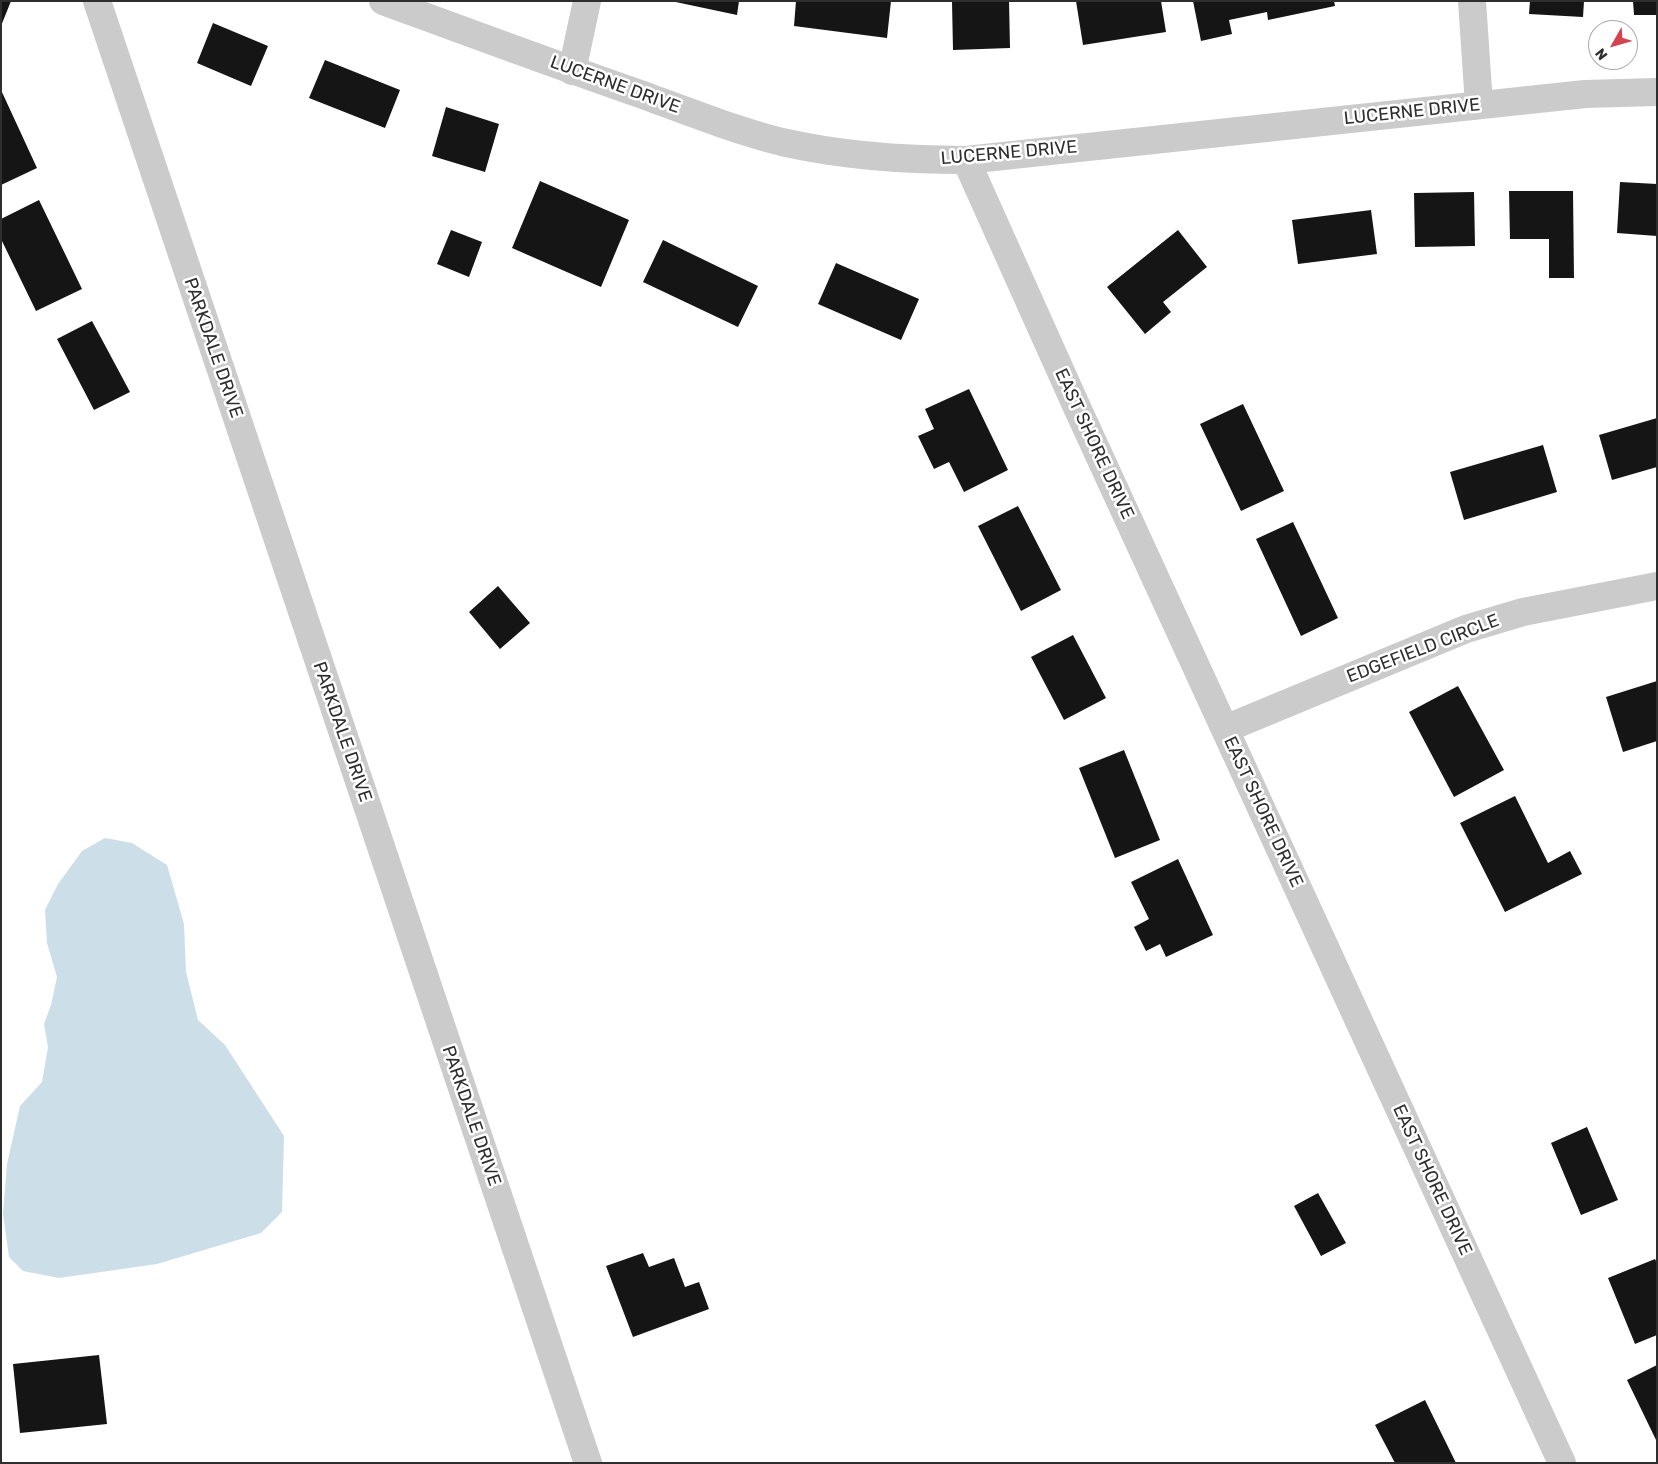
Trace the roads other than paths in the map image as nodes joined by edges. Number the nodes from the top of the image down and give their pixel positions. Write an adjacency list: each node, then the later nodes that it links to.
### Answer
1 (97, 1): 11 (street, PARKDALE DRIVE)
2 (383, 1): 5 (street, LUCERNE DRIVE)
3 (587, 1): 5 (street)
4 (1472, 1): 7 (street)
5 (572, 71): 8 (street, LUCERNE DRIVE)
6 (1657, 92): 7 (street, LUCERNE DRIVE)
7 (1479, 105): 8 (street, LUCERNE DRIVE)
8 (966, 160): 10 (street, EAST SHORE DRIVE)
9 (1657, 586): 10 (street, EDGEFIELD CIRCLE)
10 (1225, 729): 12 (street, EAST SHORE DRIVE)
11 (588, 1463)
12 (1562, 1463)

